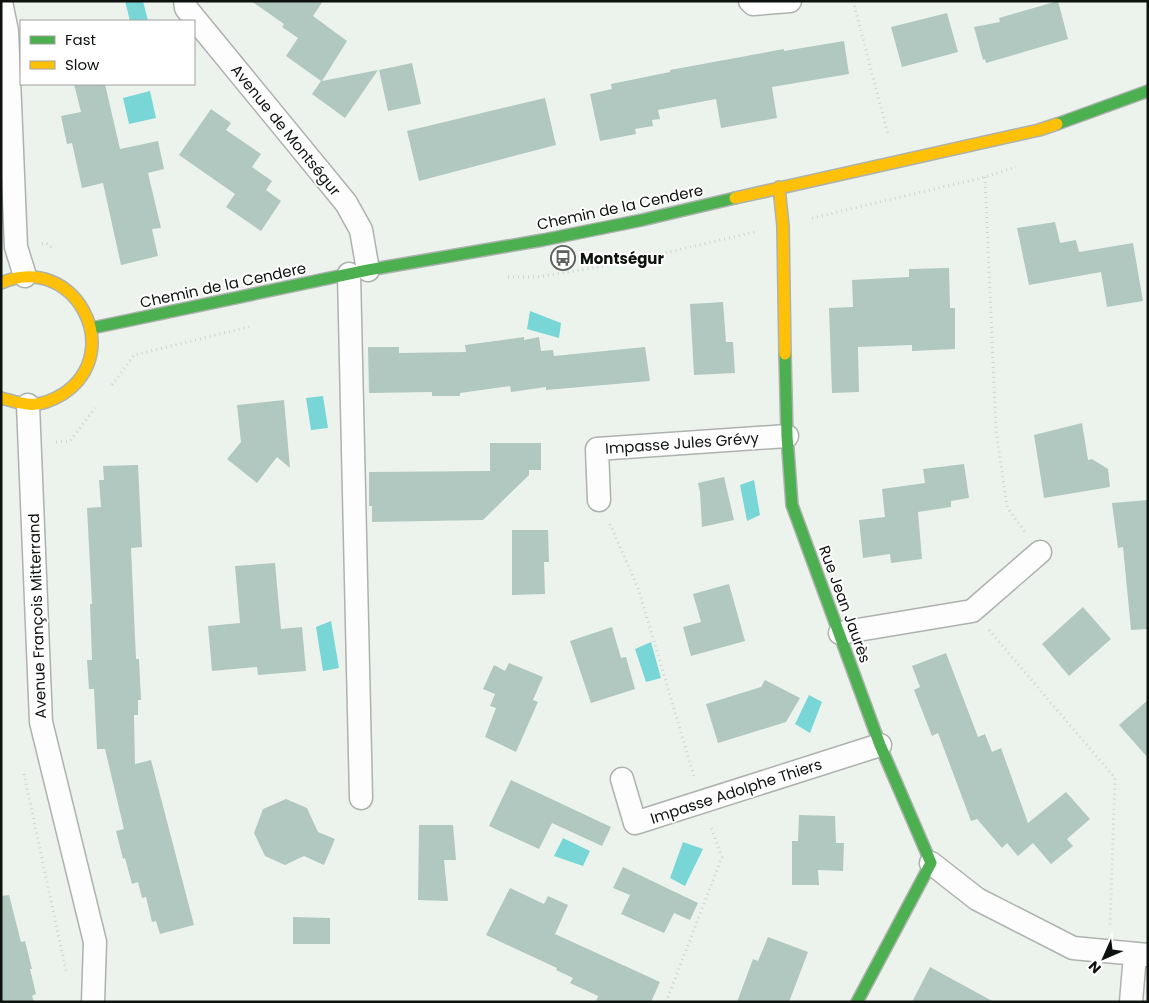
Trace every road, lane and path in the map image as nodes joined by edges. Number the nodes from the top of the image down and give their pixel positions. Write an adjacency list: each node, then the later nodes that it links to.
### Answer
1 (184, 1): 11 (street, Avenue de Montségur)
2 (750, 1): 3 (street)
3 (790, 1)
4 (853, 1): 7 (path)
5 (1, 2): 12 (street)
6 (1148, 91): 7 (street, Chemin de la Cendere)
7 (895, 162): 9 (street, Chemin de la Cendere); 10 (path)
8 (985, 177): 19 (path)
9 (779, 187): 11 (street, Chemin de la Cendere); 17 (street, Rue Jean Jaurès)
10 (900, 196)
11 (358, 272): 14 (street, Chemin de la Cendere); 24 (street, Avenue de Montségur)
12 (25, 276): 13 (street); 14 (street)
13 (1, 283)
14 (92, 328): 16 (street)
15 (1, 398): 16 (street)
16 (28, 405): 29 (street, Avenue François Mitterrand)
17 (787, 436): 18 (street, Impasse Jules Grévy); 21 (street, Rue Jean Jaurès)
18 (599, 500): 25 (path)
19 (1040, 552): 20 (street)
20 (972, 611): 21 (street); 27 (path)
21 (840, 632): 22 (street, Rue Jean Jaurès)
22 (880, 745): 25 (street, Impasse Adolphe Thiers); 26 (street, Rue Jean Jaurès)
23 (622, 779): 25 (street, Impasse Adolphe Thiers)
24 (361, 798)
25 (702, 803): 30 (path)
26 (931, 863): 27 (street); 31 (street)
27 (1109, 951): 28 (street)
28 (1141, 955): 32 (street)
29 (93, 1002)
30 (666, 1002)
31 (857, 1002)
32 (1131, 1002)

